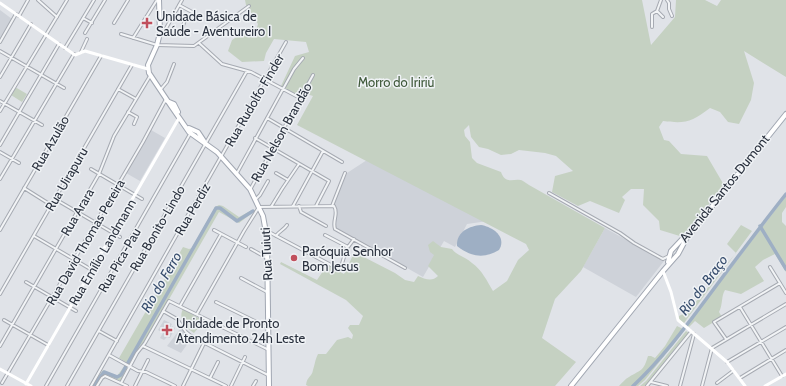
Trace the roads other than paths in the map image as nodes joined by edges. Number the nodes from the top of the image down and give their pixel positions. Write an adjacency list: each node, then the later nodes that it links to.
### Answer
1 (28, 0): 16 (street)
2 (38, 0): 19 (street)
3 (67, 0): 19 (street)
4 (94, 0): 21 (street)
5 (105, 0): 22 (street)
6 (128, 0): 23 (street)
7 (158, 0): 30 (main road); 31 (street)
8 (182, 0): 12 (street)
9 (660, 0): 14 (street)
10 (667, 0): 18 (street)
11 (0, 3): 16 (street)
12 (179, 5): 15 (street); 17 (street)
13 (249, 6): 35 (street)
14 (657, 11): 20 (street); 25 (street)
15 (194, 13)
16 (18, 15): 24 (street); 33 (street)
17 (174, 15): 26 (street); 30 (street)
18 (672, 16)
19 (57, 17): 28 (street)
20 (663, 17)
21 (83, 18): 22 (street); 38 (street)
22 (92, 23): 27 (street)
23 (114, 23)
24 (31, 24): 28 (street); 43 (street)
25 (652, 27)
26 (181, 31)
27 (85, 33)
28 (46, 34): 36 (street); 47 (street)
29 (121, 34): 31 (street)
30 (160, 35): 37 (main road)
31 (133, 38): 37 (street)
32 (87, 39): 40 (street)
33 (0, 42)
34 (286, 42): 54 (street, Rua Rudolfo Finder)
35 (199, 43): 37 (street); 49 (street)
36 (59, 44): 38 (street); 50 (street)
37 (157, 45): 48 (main road)
38 (65, 48): 41 (street)
39 (0, 52): 43 (street)
40 (81, 52): 41 (street); 42 (street)
41 (74, 54): 55 (street)
42 (101, 56): 46 (street); 100 (street, Rua Azulão)
43 (11, 58): 47 (street); 53 (street)
44 (303, 58): 58 (street)
45 (174, 64): 59 (street)
46 (132, 65): 48 (street); 57 (street, Rua Uirapuru)
47 (26, 66): 50 (street); 64 (street)
48 (148, 69): 51 (main road, Rua Tuiuti)
49 (247, 71): 54 (street); 80 (street, Rua Bonito-Lindo)
50 (41, 75): 55 (street); 67 (street)
51 (150, 75): 59 (main road, Rua Tuiuti); 61 (street, Rua Arara)
52 (313, 75): 60 (street, Rua Nelson Brandão)
53 (0, 76)
54 (265, 80): 58 (street); 85 (street, Rua Rudolfo Finder)
55 (56, 84): 56 (street); 72 (street)
56 (64, 88)
57 (118, 89): 61 (street); 104 (street, Rua Uirapuru)
58 (283, 89): 60 (street); 71 (street)
59 (160, 90): 62 (main road, Rua Tuiuti)
60 (300, 98): 75 (street, Rua Nelson Brandão)
61 (136, 99): 68 (street, Rua Arara)
62 (166, 100): 65 (main road, Rua Tuiuti); 99 (street, Rua David Thomas Pereira)
63 (0, 101): 64 (street)
64 (4, 104): 66 (street); 67 (street)
65 (172, 105): 70 (main road, Rua Tuiuti); 76 (main road, Rua Tuiuti)
66 (0, 111)
67 (19, 112): 72 (street); 81 (street)
68 (128, 112): 73 (street); 95 (street, Rua Arara)
69 (786, 113): 129 (main road, Avenida Santos Dumont); 134 (main road, Avenida Santos Dumont)
70 (179, 118): 77 (main road, Rua Tuiuti); 103 (street, Rua Emílio Landmann)
71 (267, 118): 75 (street); 79 (street)
72 (34, 121): 74 (street); 86 (street)
73 (134, 124)
74 (42, 125)
75 (284, 128): 82 (street, Rua Nelson Brandão); 83 (street)
76 (198, 132): 78 (main road); 80 (main road, Rua Tuiuti)
77 (191, 133): 78 (main road, Rua Tuiuti); 204 (street, Rua Pica-Pau)
78 (195, 137): 80 (main road, Rua Tuiuti)
79 (255, 138): 82 (street); 92 (street)
80 (206, 144): 85 (main road, Rua Tuiuti); 165 (street, Rua Bonito-Lindo)
81 (0, 145)
82 (272, 148): 89 (street); 101 (street, Rua Nelson Brandão)
83 (323, 151): 87 (street); 91 (street)
84 (0, 152): 86 (street)
85 (221, 157): 92 (main road, Rua Tuiuti); 170 (street, Rua Perdiz)
86 (12, 159): 88 (street); 96 (street)
87 (342, 162)
88 (20, 163)
89 (299, 164): 91 (street); 97 (street)
90 (91, 169): 95 (street)
91 (312, 171): 108 (street); 110 (street)
92 (236, 173): 101 (main road, Rua Tuiuti)
93 (276, 173): 97 (street)
94 (345, 173): 111 (street)
95 (99, 174): 99 (street); 114 (street, Rua Arara)
96 (0, 179)
97 (288, 180): 113 (street)
98 (268, 181): 106 (street)
99 (118, 185): 103 (street); 115 (street, Rua David Thomas Pereira)
100 (24, 188): 107 (street); 118 (street, Rua Azulão)
101 (250, 189): 106 (main road, Rua Tuiuti)
102 (549, 193): 135 (street)
103 (135, 195): 105 (street); 121 (street, Rua Emílio Landmann)
104 (55, 199): 107 (street, Rua Uirapuru); 114 (street)
105 (142, 199)
106 (256, 199): 112 (main road, Rua Tuiuti)
107 (51, 205): 124 (street, Rua Uirapuru)
108 (293, 206): 109 (street); 113 (street)
109 (299, 206): 110 (street); 117 (street)
110 (316, 206): 111 (street)
111 (332, 206): 127 (street)
112 (259, 207): 113 (street); 120 (main road, Rua Tuiuti); 128 (street)
113 (271, 207)
114 (77, 212): 115 (street); 132 (street, Rua Arara)
115 (96, 222): 121 (street); 137 (street, Rua David Thomas Pereira)
116 (287, 225): 126 (street)
117 (326, 226)
118 (0, 230)
119 (214, 230): 122 (street)
120 (267, 231): 126 (street); 136 (main road, Rua Tuiuti)
121 (113, 233): 125 (street); 142 (street, Rua Emílio Landmann)
122 (221, 234): 128 (street); 154 (street)
123 (324, 235): 131 (street)
124 (34, 236): 132 (street); 150 (street, Rua Uirapuru)
125 (120, 236)
126 (276, 236): 138 (street)
127 (354, 239): 131 (street); 141 (street)
128 (237, 243): 130 (street); 159 (street)
129 (676, 246): 134 (main road); 135 (main road, Avenida Santos Dumont)
130 (246, 247)
131 (347, 247): 139 (street)
132 (56, 249): 137 (street); 147 (street, Rua Arara)
133 (251, 249): 136 (street)
134 (681, 249): 135 (main road, Avenida Santos Dumont)
135 (671, 257): 143 (main road, Avenida Santos Dumont); 216 (main road, Avenida Santos Dumont)
136 (267, 258): 148 (main road, Rua Tuiuti)
137 (74, 260): 142 (street); 151 (street, Rua David Thomas Pereira)
138 (331, 265)
139 (341, 267)
140 (770, 267): 146 (street)
141 (405, 268)
142 (92, 270): 156 (street, Rua Emílio Landmann)
143 (662, 271): 166 (street); 216 (main road, Avenida Santos Dumont)
144 (241, 278): 148 (street)
145 (26, 282): 147 (street)
146 (780, 283): 149 (street); 155 (street)
147 (34, 287): 151 (street); 161 (street, Rua Arara)
148 (268, 293): 163 (main road, Rua Tuiuti)
149 (786, 293)
150 (0, 294)
151 (52, 297): 156 (street); 167 (street, Rua David Thomas Pereira)
152 (216, 302): 163 (street)
153 (786, 304): 162 (street)
154 (180, 306): 158 (street); 159 (street)
155 (740, 307): 162 (street); 169 (street)
156 (70, 308): 157 (street); 173 (street, Rua Emílio Landmann)
157 (76, 311)
158 (163, 311): 172 (street); 175 (street)
159 (197, 314): 177 (street)
160 (4, 320): 161 (street)
161 (13, 324): 167 (street); 174 (street, Rua Arara)
162 (750, 325): 169 (street); 171 (street)
163 (268, 327): 177 (main road, Rua Tuiuti)
164 (786, 327): 171 (street)
165 (99, 331): 170 (street); 205 (street, Rua Bonito-Lindo)
166 (693, 333): 176 (street); 198 (street); 219 (street)
167 (30, 335): 173 (street); 191 (street, Rua David Thomas Pereira)
168 (207, 337): 172 (street)
169 (726, 339): 176 (street)
170 (117, 341): 179 (street, Rua Perdiz)
171 (761, 342): 181 (street); 185 (street)
172 (204, 343): 184 (street); 188 (street)
173 (48, 345): 202 (street, Rua Emílio Landmann)
174 (0, 346)
175 (143, 346): 186 (street); 188 (street)
176 (712, 348): 185 (street); 220 (street)
177 (268, 349): 193 (main road, Rua Tuiuti)
178 (786, 350): 181 (street)
179 (109, 355): 186 (street); 206 (street, Rua Perdiz)
180 (245, 357): 184 (street)
181 (771, 359): 194 (street); 196 (street)
182 (148, 360): 190 (street)
183 (218, 362): 195 (street)
184 (242, 362): 193 (street); 213 (street)
185 (727, 362): 189 (street)
186 (128, 365): 190 (street); 200 (street)
187 (0, 368): 191 (street)
188 (191, 369): 195 (street); 211 (street)
189 (734, 370): 196 (street); 201 (street)
190 (142, 372): 209 (street); 210 (street)
191 (8, 373): 199 (street, Rua David Thomas Pereira); 202 (street)
192 (786, 374): 194 (street)
193 (269, 375): 215 (main road, Rua Tuiuti)
194 (782, 376): 222 (street)
195 (210, 378): 212 (street)
196 (740, 378): 221 (street)
197 (256, 380): 214 (street)
198 (651, 382): 217 (street); 218 (street)
199 (2, 383)
200 (121, 383): 207 (street); 208 (street)
201 (717, 383)
202 (26, 385): 203 (street)
203 (30, 386)
204 (46, 386)
205 (67, 386)
206 (91, 386)
207 (98, 386)
208 (127, 386)
209 (134, 386)
210 (175, 386)
211 (182, 386)
212 (226, 386)
213 (231, 386)
214 (253, 386)
215 (269, 386)
216 (569, 386)
217 (647, 386)
218 (667, 386)
219 (680, 386)
220 (702, 386)
221 (745, 386)
222 (765, 386)

